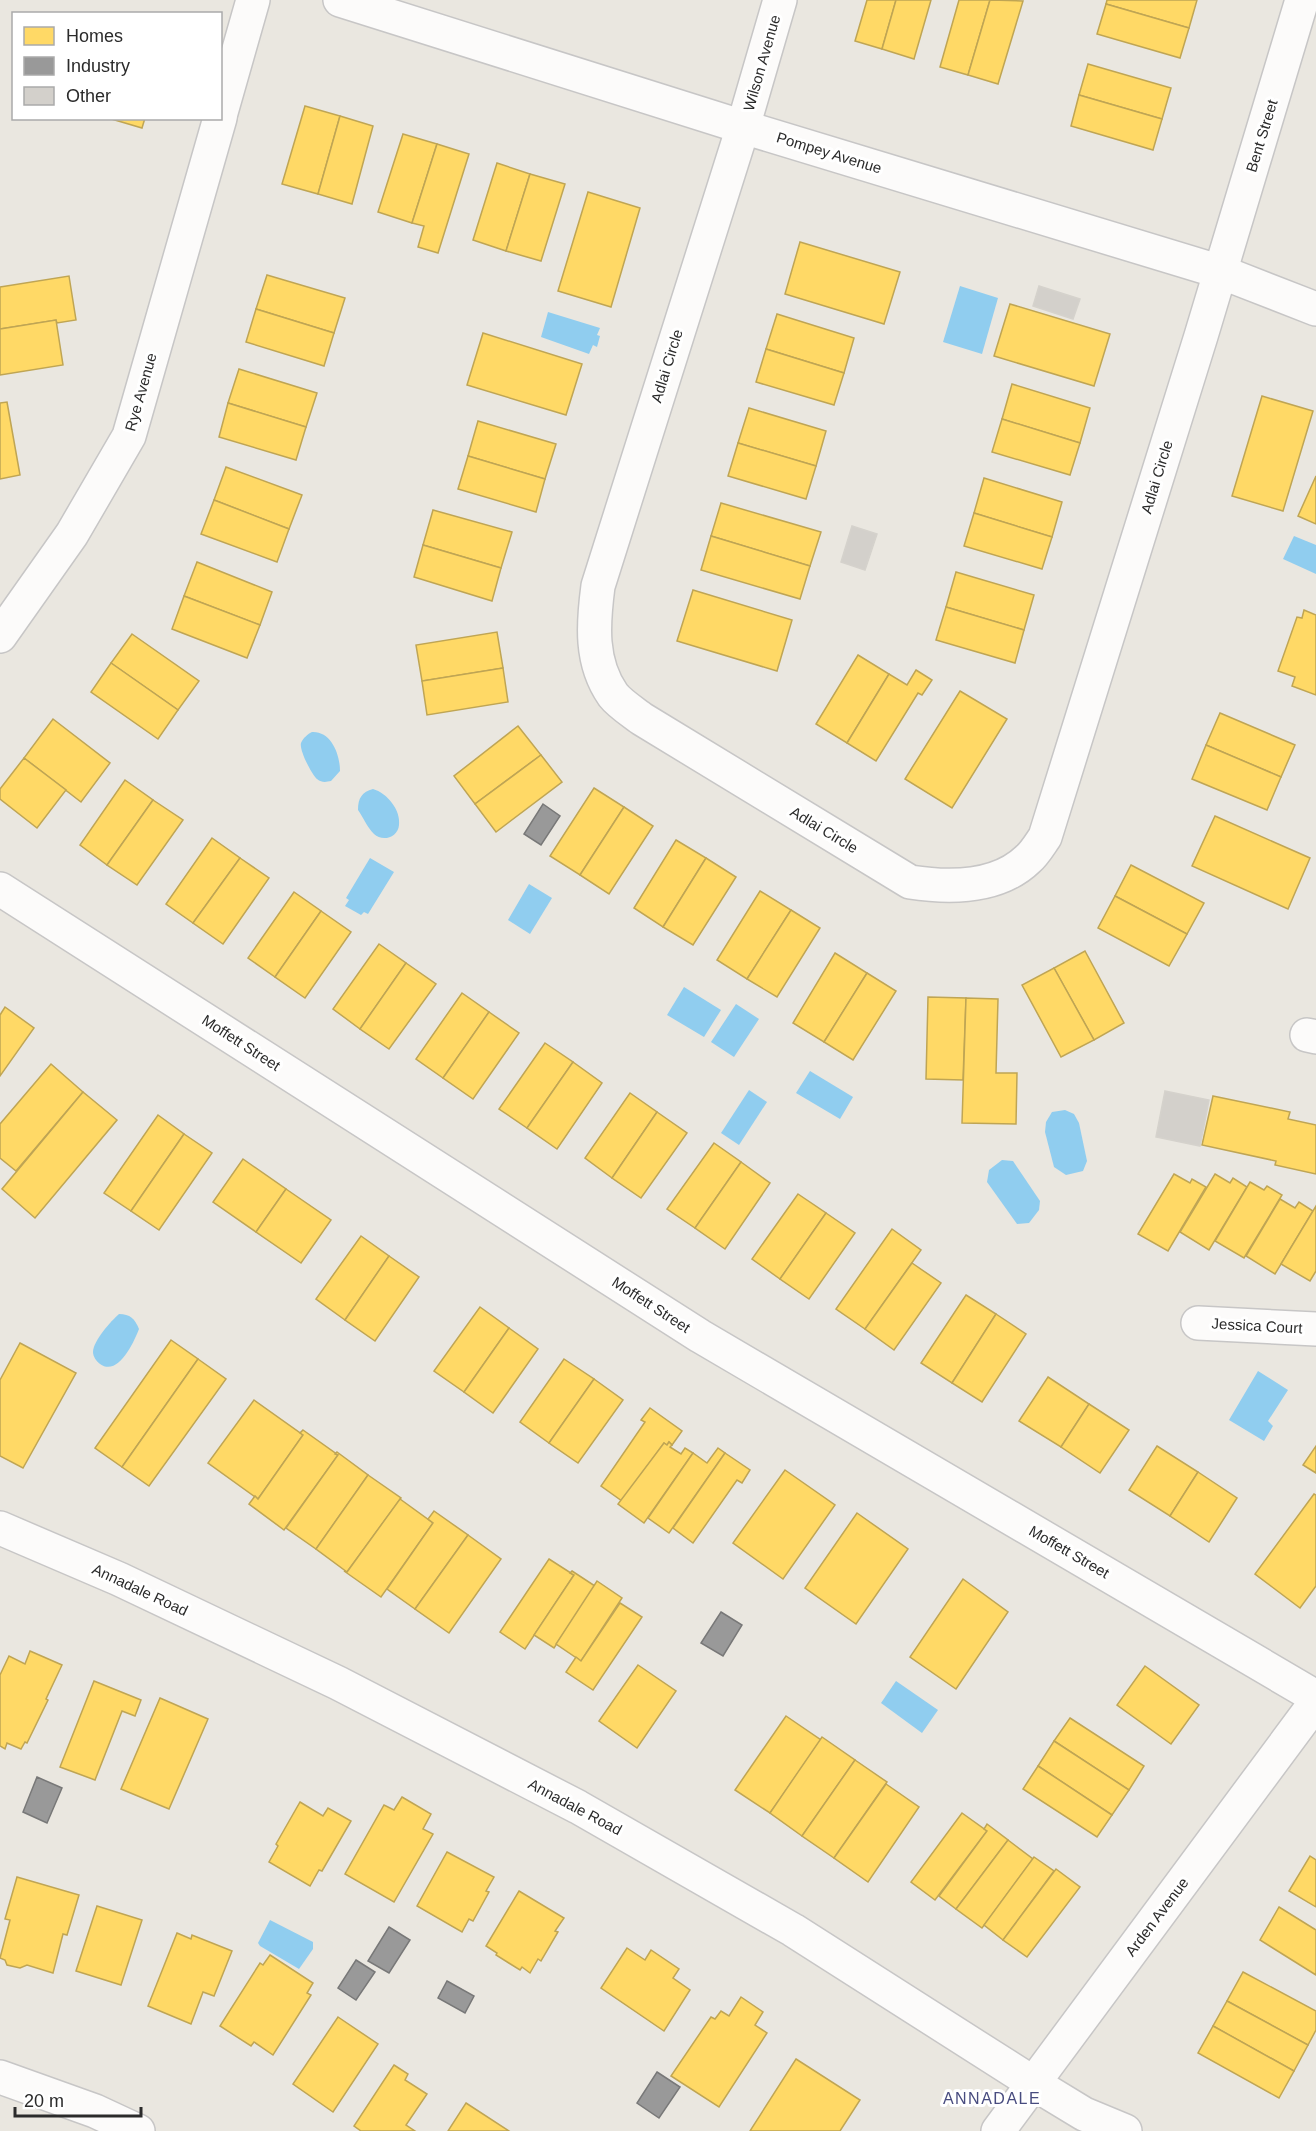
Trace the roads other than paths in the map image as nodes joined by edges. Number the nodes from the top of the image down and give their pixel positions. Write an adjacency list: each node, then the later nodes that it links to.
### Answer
1 (253, 0): 5 (street, Rye Avenue)
2 (340, 0): 7 (street, Pompey Avenue)
3 (780, 0): 7 (street, Wilson Avenue)
4 (1302, 0): 8 (street, Bent Street)
5 (222, 110)
6 (219, 120): 10 (street, Rye Avenue)
7 (743, 127): 8 (street, Pompey Avenue); 8 (street, Adlai Circle)
8 (1221, 272): 9 (street, Pompey Avenue)
9 (1316, 309)
10 (41, 578): 11 (street); 12 (street, Rye Avenue)
11 (0, 601)
12 (0, 636)
13 (0, 889): 17 (street, Moffett Street)
14 (1198, 1323): 15 (street, Jessica Court)
15 (1316, 1329)
16 (0, 1528): 20 (street, Annadale Road)
17 (1316, 1696)
18 (1316, 1702): 20 (street, Arden Avenue)
19 (0, 2077): 21 (street)
20 (1033, 2083): 22 (street, Arden Avenue); 23 (street, Annadale Road)
21 (138, 2131)
22 (998, 2131)
23 (1125, 2131)

